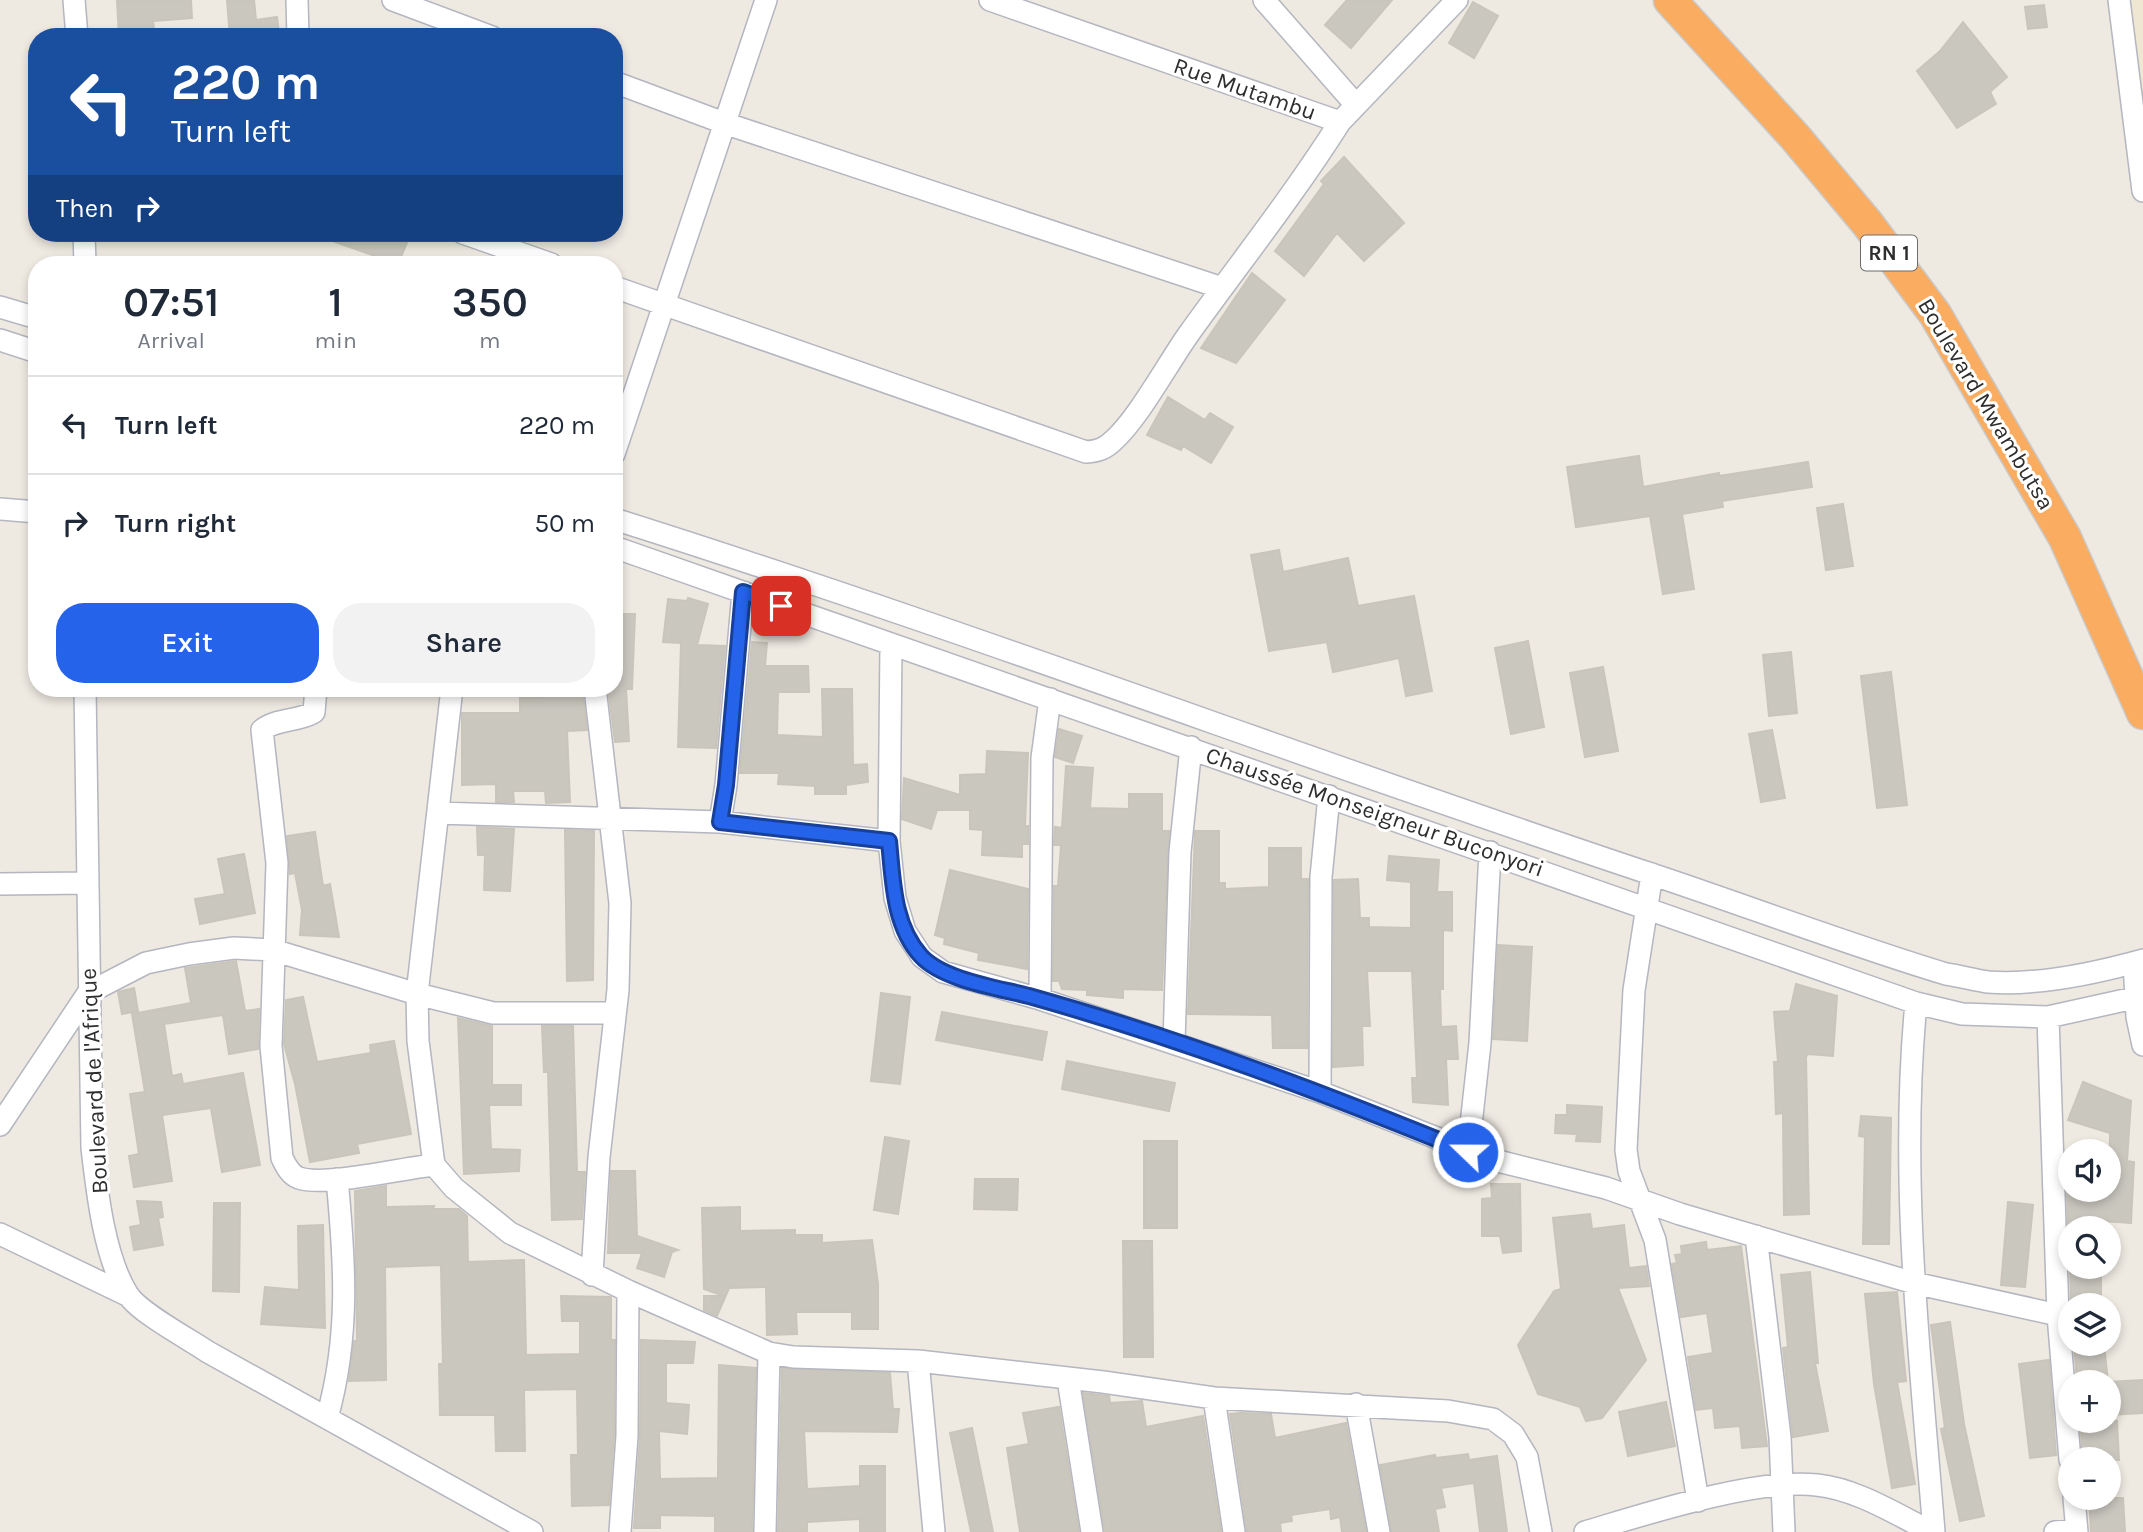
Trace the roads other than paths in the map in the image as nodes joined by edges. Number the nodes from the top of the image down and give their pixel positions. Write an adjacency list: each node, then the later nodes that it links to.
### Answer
1 (74, 0): 10 (street)
2 (297, 0): 11 (street)
3 (393, 0): 12 (street)
4 (766, 0): 17 (street)
5 (990, 0): 16 (street, Rue Mutambu)
6 (1264, 0): 14 (street)
7 (1457, 0): 14 (street, Rue Mutambu)
8 (1670, 0): 40 (highway, Boulevard Mwambutsa / RN 1)
9 (2119, 0): 15 (street)
10 (76, 28)
11 (298, 28)
12 (468, 28)
13 (623, 85): 17 (street)
14 (1356, 105): 16 (street, Rue Mutambu)
15 (2138, 109): 18 (street)
16 (1340, 122): 21 (street)
17 (724, 123): 21 (street); 23 (street)
18 (2143, 191)
19 (489, 242): 20 (street)
20 (528, 256)
21 (1222, 288): 23 (street)
22 (623, 290): 23 (street)
23 (663, 304): 28 (street)
24 (0, 307): 25 (street)
25 (28, 315)
26 (0, 340): 27 (street)
27 (28, 349)
28 (623, 426)
29 (0, 509): 30 (street)
30 (28, 511)
31 (623, 522): 48 (street, Chaussée Monseigneur Buconyori)
32 (623, 550): 33 (street, Chaussée Monseigneur Buconyori)
33 (743, 592): 34 (street, Chaussée Monseigneur Buconyori); 45 (street)
34 (891, 645): 39 (street, Chaussée Monseigneur Buconyori); 46 (street)
35 (85, 697): 49 (street, Boulevard de l'Afrique)
36 (315, 697): 52 (street)
37 (451, 697): 43 (street)
38 (596, 697): 44 (street)
39 (1050, 699): 41 (street, Chaussée Monseigneur Buconyori); 57 (street)
40 (2143, 713)
41 (1191, 747): 42 (street, Chaussée Monseigneur Buconyori); 61 (street)
42 (1329, 796): 47 (street, Chaussée Monseigneur Buconyori); 63 (street)
43 (438, 813): 44 (street); 55 (street)
44 (611, 821): 45 (street); 59 (street)
45 (720, 822): 46 (street)
46 (889, 841): 57 (street)
47 (1490, 852): 51 (street, Chaussée Monseigneur Buconyori); 65 (street)
48 (1652, 874): 51 (street); 53 (street, Chaussée Monseigneur Buconyori)
49 (87, 883): 50 (street); 54 (street, Boulevard de l'Afrique)
50 (0, 884)
51 (1644, 907): 58 (street, Chaussée Monseigneur Buconyori); 68 (street)
52 (274, 950): 54 (street); 55 (street); 67 (street)
53 (2138, 962): 56 (street)
54 (88, 993): 64 (street); 74 (street, Boulevard de l'Afrique)
55 (416, 994): 59 (street); 66 (street)
56 (2139, 997): 60 (street, Chaussée Monseigneur Buconyori); 62 (street)
57 (1040, 999): 61 (street)
58 (1916, 1003): 60 (street, Chaussée Monseigneur Buconyori); 72 (street)
59 (615, 1013): 71 (street)
60 (2048, 1017): 75 (street)
61 (1174, 1042): 63 (street)
62 (2143, 1045)
63 (1320, 1092): 65 (street)
64 (0, 1125)
65 (1468, 1152): 68 (street)
66 (434, 1165): 67 (street); 71 (street)
67 (337, 1179): 82 (street)
68 (1639, 1199): 70 (street); 85 (street)
69 (0, 1234): 74 (street)
70 (1756, 1236): 72 (street); 84 (street)
71 (592, 1275): 73 (street)
72 (1914, 1283): 75 (street); 98 (street)
73 (628, 1291): 76 (street); 89 (street)
74 (129, 1296): 82 (street, Boulevard de l'Afrique)
75 (2058, 1315)
76 (769, 1353): 78 (street); 90 (street)
77 (2061, 1356): 83 (street)
78 (918, 1361): 79 (street); 91 (street)
79 (1068, 1379): 80 (street); 92 (street)
80 (1214, 1398): 81 (street); 93 (street)
81 (1356, 1404): 94 (street); 95 (street)
82 (327, 1418): 88 (street, Boulevard de l'Afrique)
83 (2069, 1447)
84 (1783, 1486): 85 (street); 97 (street); 98 (street)
85 (1698, 1501): 96 (street)
86 (2072, 1510): 87 (street)
87 (2069, 1531)
88 (532, 1532)
89 (620, 1532)
90 (765, 1532)
91 (934, 1532)
92 (1092, 1532)
93 (1234, 1532)
94 (1379, 1532)
95 (1541, 1532)
96 (1585, 1532)
97 (1784, 1532)
98 (1933, 1532)

